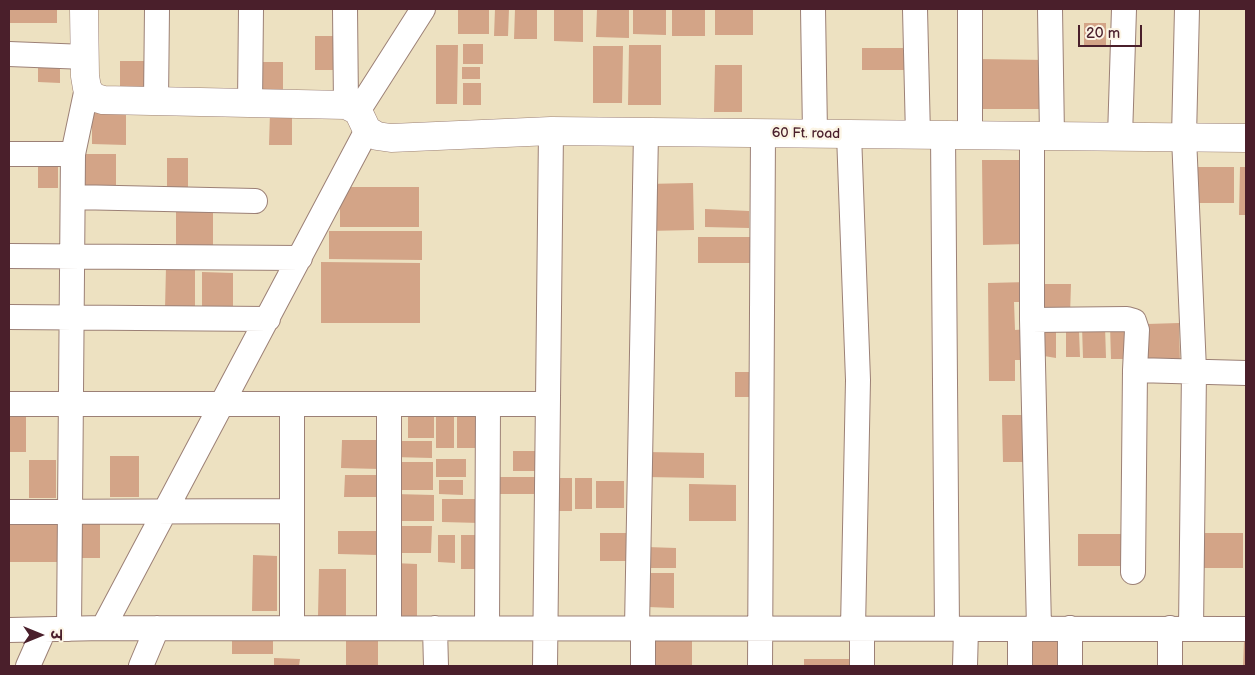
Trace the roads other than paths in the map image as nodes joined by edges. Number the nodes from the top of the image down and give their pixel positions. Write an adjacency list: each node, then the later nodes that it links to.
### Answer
1 (84, 9): 15 (street)
2 (157, 9): 17 (street)
3 (251, 9): 18 (street)
4 (345, 9): 19 (street)
5 (408, 9): 13 (street)
6 (423, 9): 13 (street)
7 (813, 9): 23 (street)
8 (915, 9): 25 (street)
9 (970, 9): 26 (street)
10 (1050, 9): 27 (street)
11 (1124, 9): 28 (street)
12 (1187, 9): 29 (street)
13 (408, 32): 19 (street)
14 (9, 54): 15 (street)
15 (86, 57): 16 (street)
16 (87, 88): 17 (street, 60 Ft. road); 32 (street)
17 (156, 101): 18 (street, 60 Ft. road)
18 (250, 103): 19 (street, 60 Ft. road)
19 (357, 115): 20 (street, 60 Ft. road); 37 (street)
20 (551, 131): 21 (street, 60 Ft. road); 51 (street)
21 (646, 132): 22 (street, 60 Ft. road); 64 (street)
22 (763, 133): 23 (street, 60 Ft. road); 65 (street)
23 (815, 133): 24 (street, 60 Ft. road)
24 (849, 134): 25 (street, 60 Ft. road); 66 (street)
25 (930, 135): 26 (street, 60 Ft. road); 69 (street)
26 (970, 135): 27 (street, 60 Ft. road)
27 (1042, 136): 28 (street, 60 Ft. road); 41 (street)
28 (1120, 137): 29 (street, 60 Ft. road)
29 (1184, 137): 30 (street, 60 Ft. road); 43 (street)
30 (1246, 138)
31 (9, 154): 32 (street)
32 (73, 154): 33 (street)
33 (73, 197): 34 (street); 36 (street)
34 (255, 201)
35 (9, 256): 36 (street)
36 (72, 257): 37 (street); 39 (street)
37 (300, 258): 40 (street)
38 (9, 317): 39 (street)
39 (72, 318): 40 (street); 46 (street)
40 (268, 319): 47 (street)
41 (1032, 320): 42 (street); 70 (street)
42 (1135, 370): 43 (street); 56 (street)
43 (1194, 370): 44 (street); 71 (street)
44 (1246, 373)
45 (9, 404): 46 (street)
46 (71, 404): 47 (street); 52 (street)
47 (223, 404): 48 (street); 53 (street)
48 (292, 404): 49 (street); 54 (street)
49 (389, 404): 50 (street); 60 (street)
50 (488, 404): 51 (street); 62 (street)
51 (547, 404): 63 (street)
52 (70, 511): 53 (street); 55 (street); 68 (street)
53 (166, 511): 54 (street); 57 (street)
54 (292, 511): 59 (street)
55 (9, 512)
56 (1132, 572)
57 (103, 628): 58 (street); 68 (street)
58 (158, 628): 59 (street); 76 (street)
59 (292, 628): 60 (street)
60 (389, 628): 61 (street)
61 (435, 628): 62 (street); 77 (street)
62 (486, 628): 63 (street)
63 (545, 628): 64 (street); 78 (street)
64 (640, 628): 65 (street); 79 (street)
65 (760, 628): 66 (street); 80 (street)
66 (858, 628): 69 (street); 81 (street)
67 (1070, 628): 70 (street); 71 (street); 84 (street)
68 (69, 629): 74 (street)
69 (956, 629): 70 (street); 82 (street)
70 (1029, 629): 83 (street)
71 (1181, 629): 72 (street); 85 (street)
72 (1246, 629)
73 (9, 630): 74 (street)
74 (44, 630): 75 (street)
75 (28, 666)
76 (141, 666)
77 (436, 666)
78 (545, 666)
79 (643, 666)
80 (760, 666)
81 (862, 666)
82 (965, 666)
83 (1020, 666)
84 (1070, 666)
85 (1170, 666)

